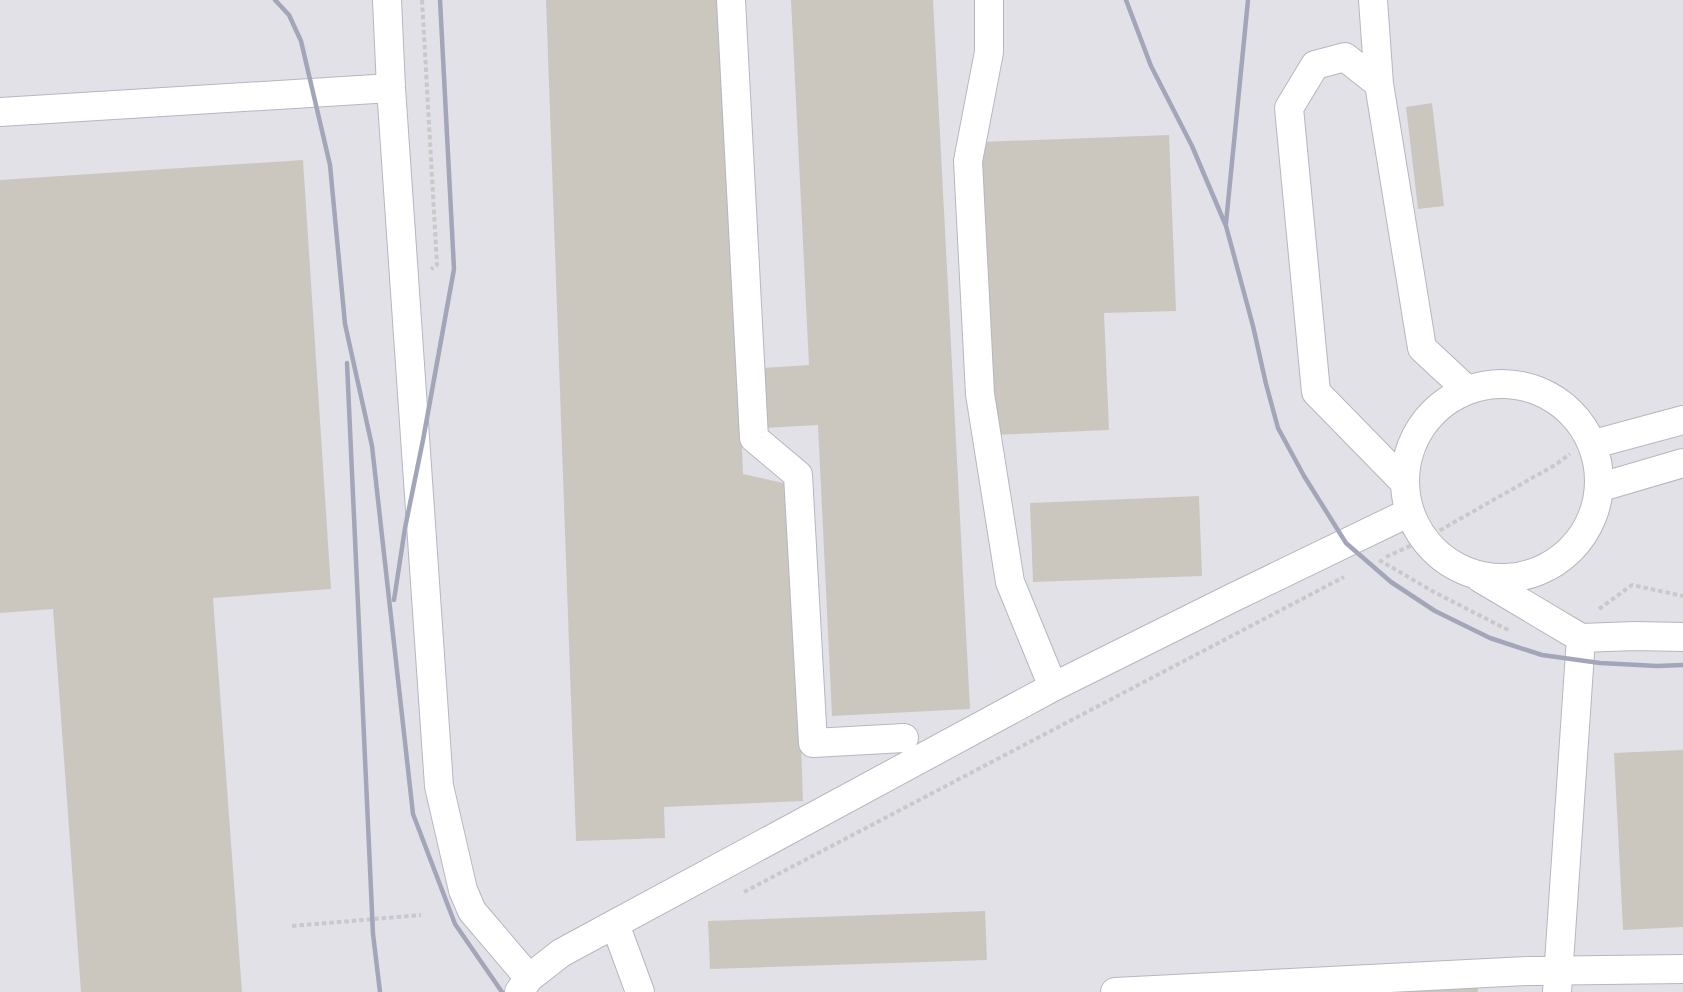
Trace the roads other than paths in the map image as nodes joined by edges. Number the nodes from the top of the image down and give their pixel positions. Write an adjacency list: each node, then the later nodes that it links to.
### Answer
1 (387, 0): 6 (lane)
2 (732, 0): 19 (lane)
3 (989, 0): 18 (lane)
4 (1373, 0): 5 (lane)
5 (1379, 84): 8 (lane); 12 (lane)
6 (392, 88): 7 (lane); 23 (lane)
7 (0, 112)
8 (1465, 388): 10 (lane); 12 (lane)
9 (1683, 420): 10 (lane)
10 (1592, 442): 13 (lane)
11 (1683, 463): 13 (lane)
12 (1404, 482): 14 (lane)
13 (1601, 487): 15 (lane)
14 (1408, 513): 15 (lane); 18 (lane)
15 (1479, 578): 17 (lane)
16 (1683, 637): 17 (lane)
17 (1581, 638): 22 (lane)
18 (1053, 687): 20 (lane)
19 (904, 738)
20 (615, 924): 23 (lane); 24 (lane)
21 (1683, 969): 22 (lane)
22 (1558, 981): 25 (lane)
23 (524, 985)
24 (640, 992)
25 (1115, 992)

